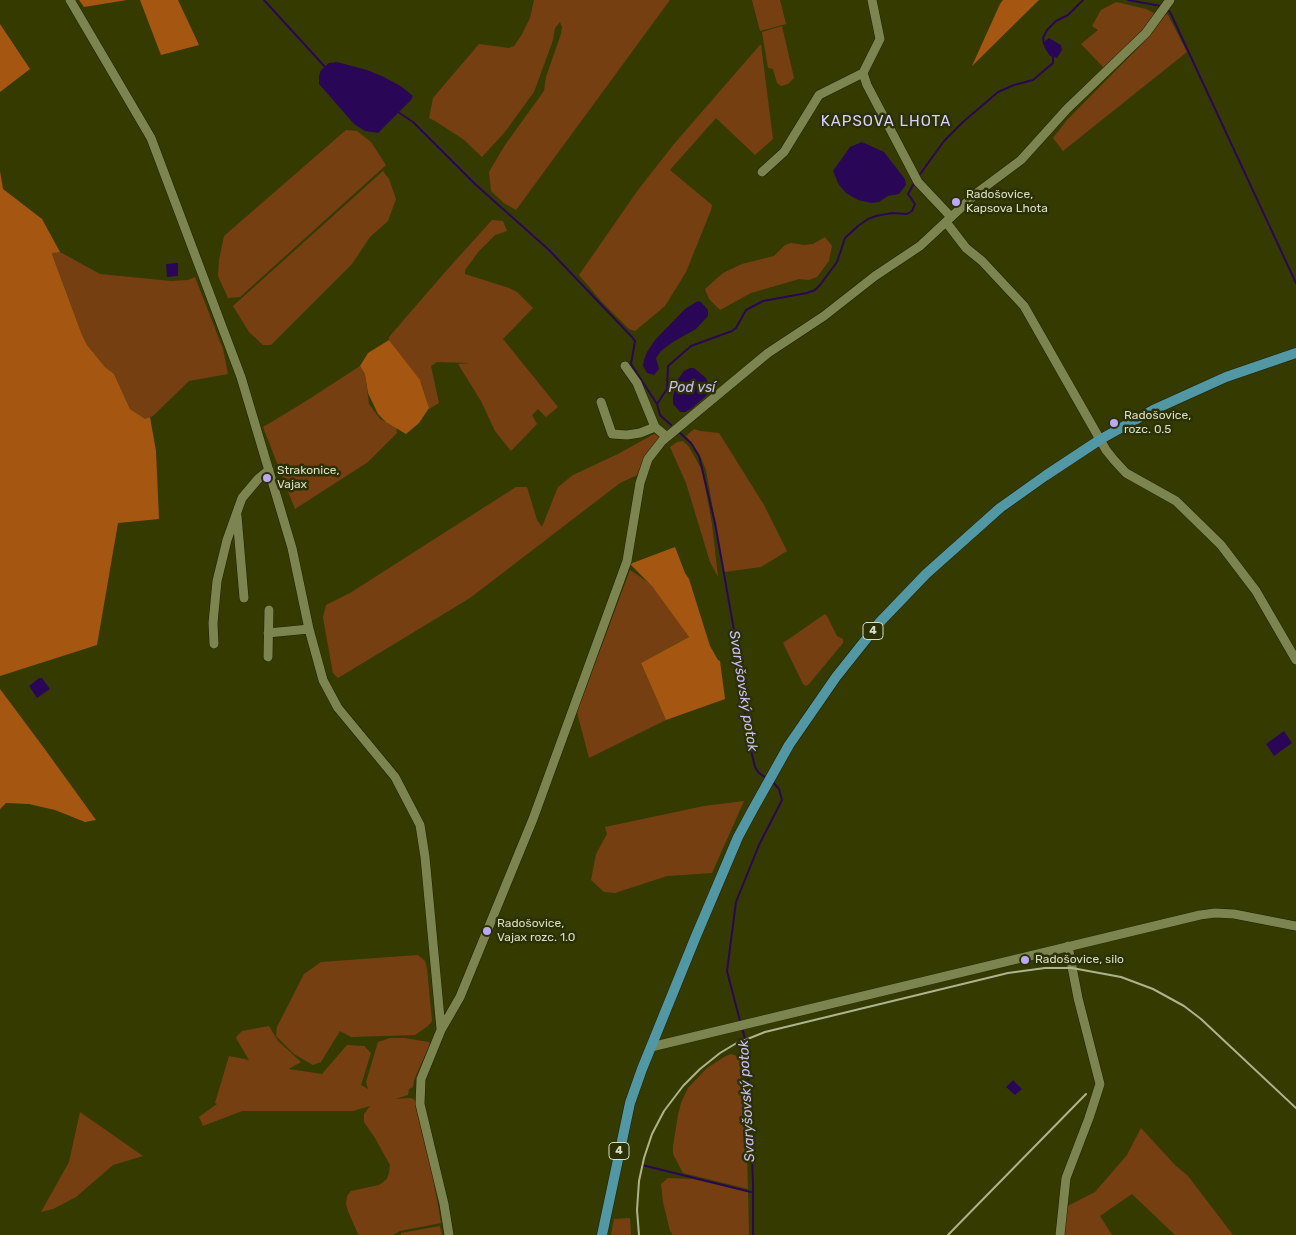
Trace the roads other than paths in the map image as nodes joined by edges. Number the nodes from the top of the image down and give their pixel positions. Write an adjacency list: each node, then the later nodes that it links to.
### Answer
1 (70, 0): 13 (street)
2 (872, 0): 4 (street)
3 (1170, 0): 6 (street)
4 (863, 73): 5 (street); 6 (street)
5 (762, 172)
6 (948, 219): 11 (street); 12 (street)
7 (1296, 353): 12 (main road, 4)
8 (625, 366): 10 (street)
9 (602, 402): 10 (street)
10 (655, 427): 11 (street)
11 (666, 436): 24 (street)
12 (1101, 439): 21 (street); 25 (main road, 4)
13 (269, 470): 14 (street); 17 (street)
14 (237, 512): 15 (street); 19 (street)
15 (244, 598)
16 (269, 610): 18 (street)
17 (310, 629): 18 (street); 24 (street)
18 (268, 633): 20 (street)
19 (214, 644)
20 (268, 657)
21 (1296, 660)
22 (1296, 926): 23 (street)
23 (1068, 946): 25 (street); 28 (street)
24 (441, 1030): 26 (street)
25 (651, 1047): 27 (main road, 4)
26 (449, 1235)
27 (602, 1235)
28 (1060, 1235)

